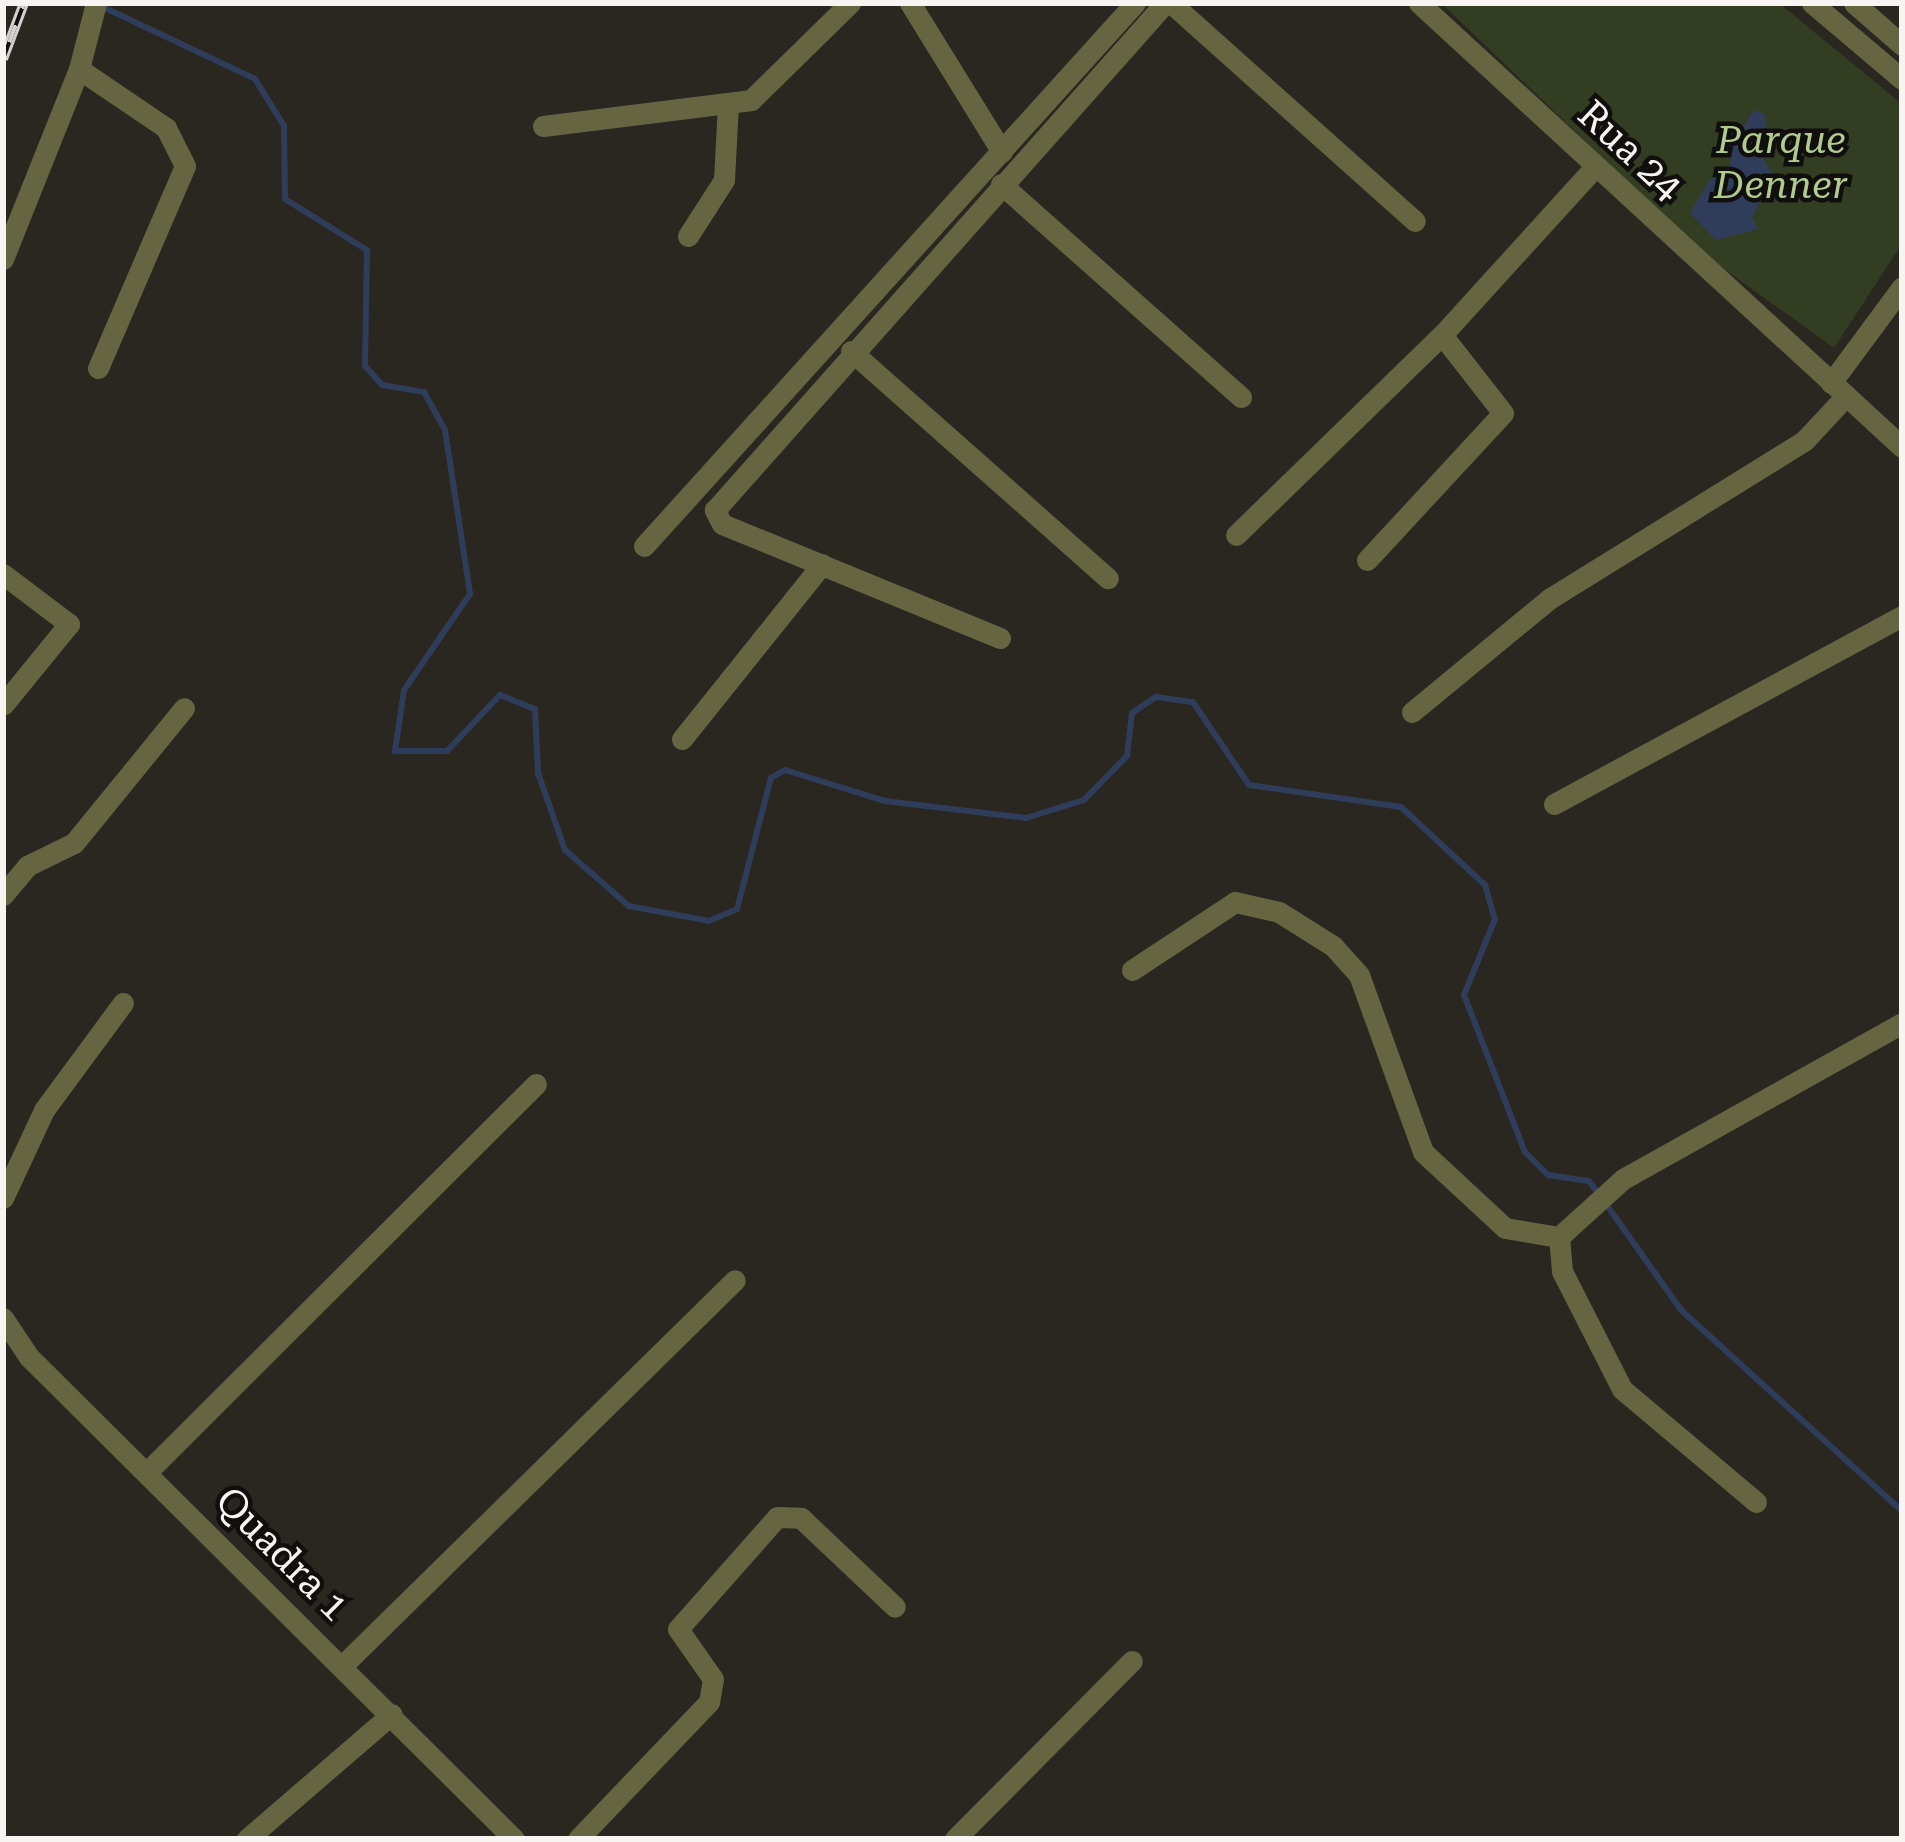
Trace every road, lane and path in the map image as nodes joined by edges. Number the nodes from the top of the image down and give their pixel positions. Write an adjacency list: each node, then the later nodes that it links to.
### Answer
1 (850, 3): 12 (street)
2 (910, 3): 14 (street)
3 (1135, 3): 14 (street)
4 (1168, 3): 16 (street); 17 (street)
5 (1419, 3): 15 (street, Rua 24)
6 (1812, 3): 11 (street)
7 (1855, 3): 9 (street)
8 (93, 11): 10 (street)
9 (1902, 45)
10 (79, 69): 19 (street); 23 (street)
11 (1902, 79)
12 (728, 103): 13 (street); 18 (street)
13 (543, 125)
14 (1002, 152): 28 (street)
15 (1594, 167): 21 (street); 24 (street, Rua 24)
16 (1000, 184): 22 (street); 25 (street)
17 (1415, 221)
18 (688, 236)
19 (3, 259)
20 (1902, 287): 24 (street)
21 (1442, 335): 27 (street); 29 (street)
22 (851, 351): 30 (street); 32 (street)
23 (98, 368)
24 (1839, 389): 26 (street, Rua 24); 37 (street)
25 (1241, 397)
26 (1902, 446)
27 (1236, 535)
28 (644, 546)
29 (1367, 560)
30 (822, 564): 34 (street); 38 (street)
31 (3, 574): 35 (street)
32 (1108, 578)
33 (1902, 616): 39 (street)
34 (1000, 638)
35 (3, 705)
36 (184, 708): 40 (street)
37 (1412, 712)
38 (682, 739)
39 (1554, 804)
40 (3, 895)
41 (1132, 970): 46 (street)
42 (123, 1003): 45 (street)
43 (1902, 1023): 46 (street)
44 (536, 1084): 49 (street)
45 (3, 1198)
46 (1564, 1228): 50 (street)
47 (735, 1280): 53 (street)
48 (3, 1318): 49 (street, Quadra 1)
49 (148, 1471): 53 (street, Quadra 1)
50 (1756, 1502)
51 (895, 1607): 57 (street)
52 (1132, 1661): 58 (street)
53 (343, 1665): 54 (street, Quadra 1)
54 (392, 1714): 55 (street); 56 (street, Quadra 1)
55 (247, 1839)
56 (514, 1839)
57 (578, 1839)
58 (955, 1839)

